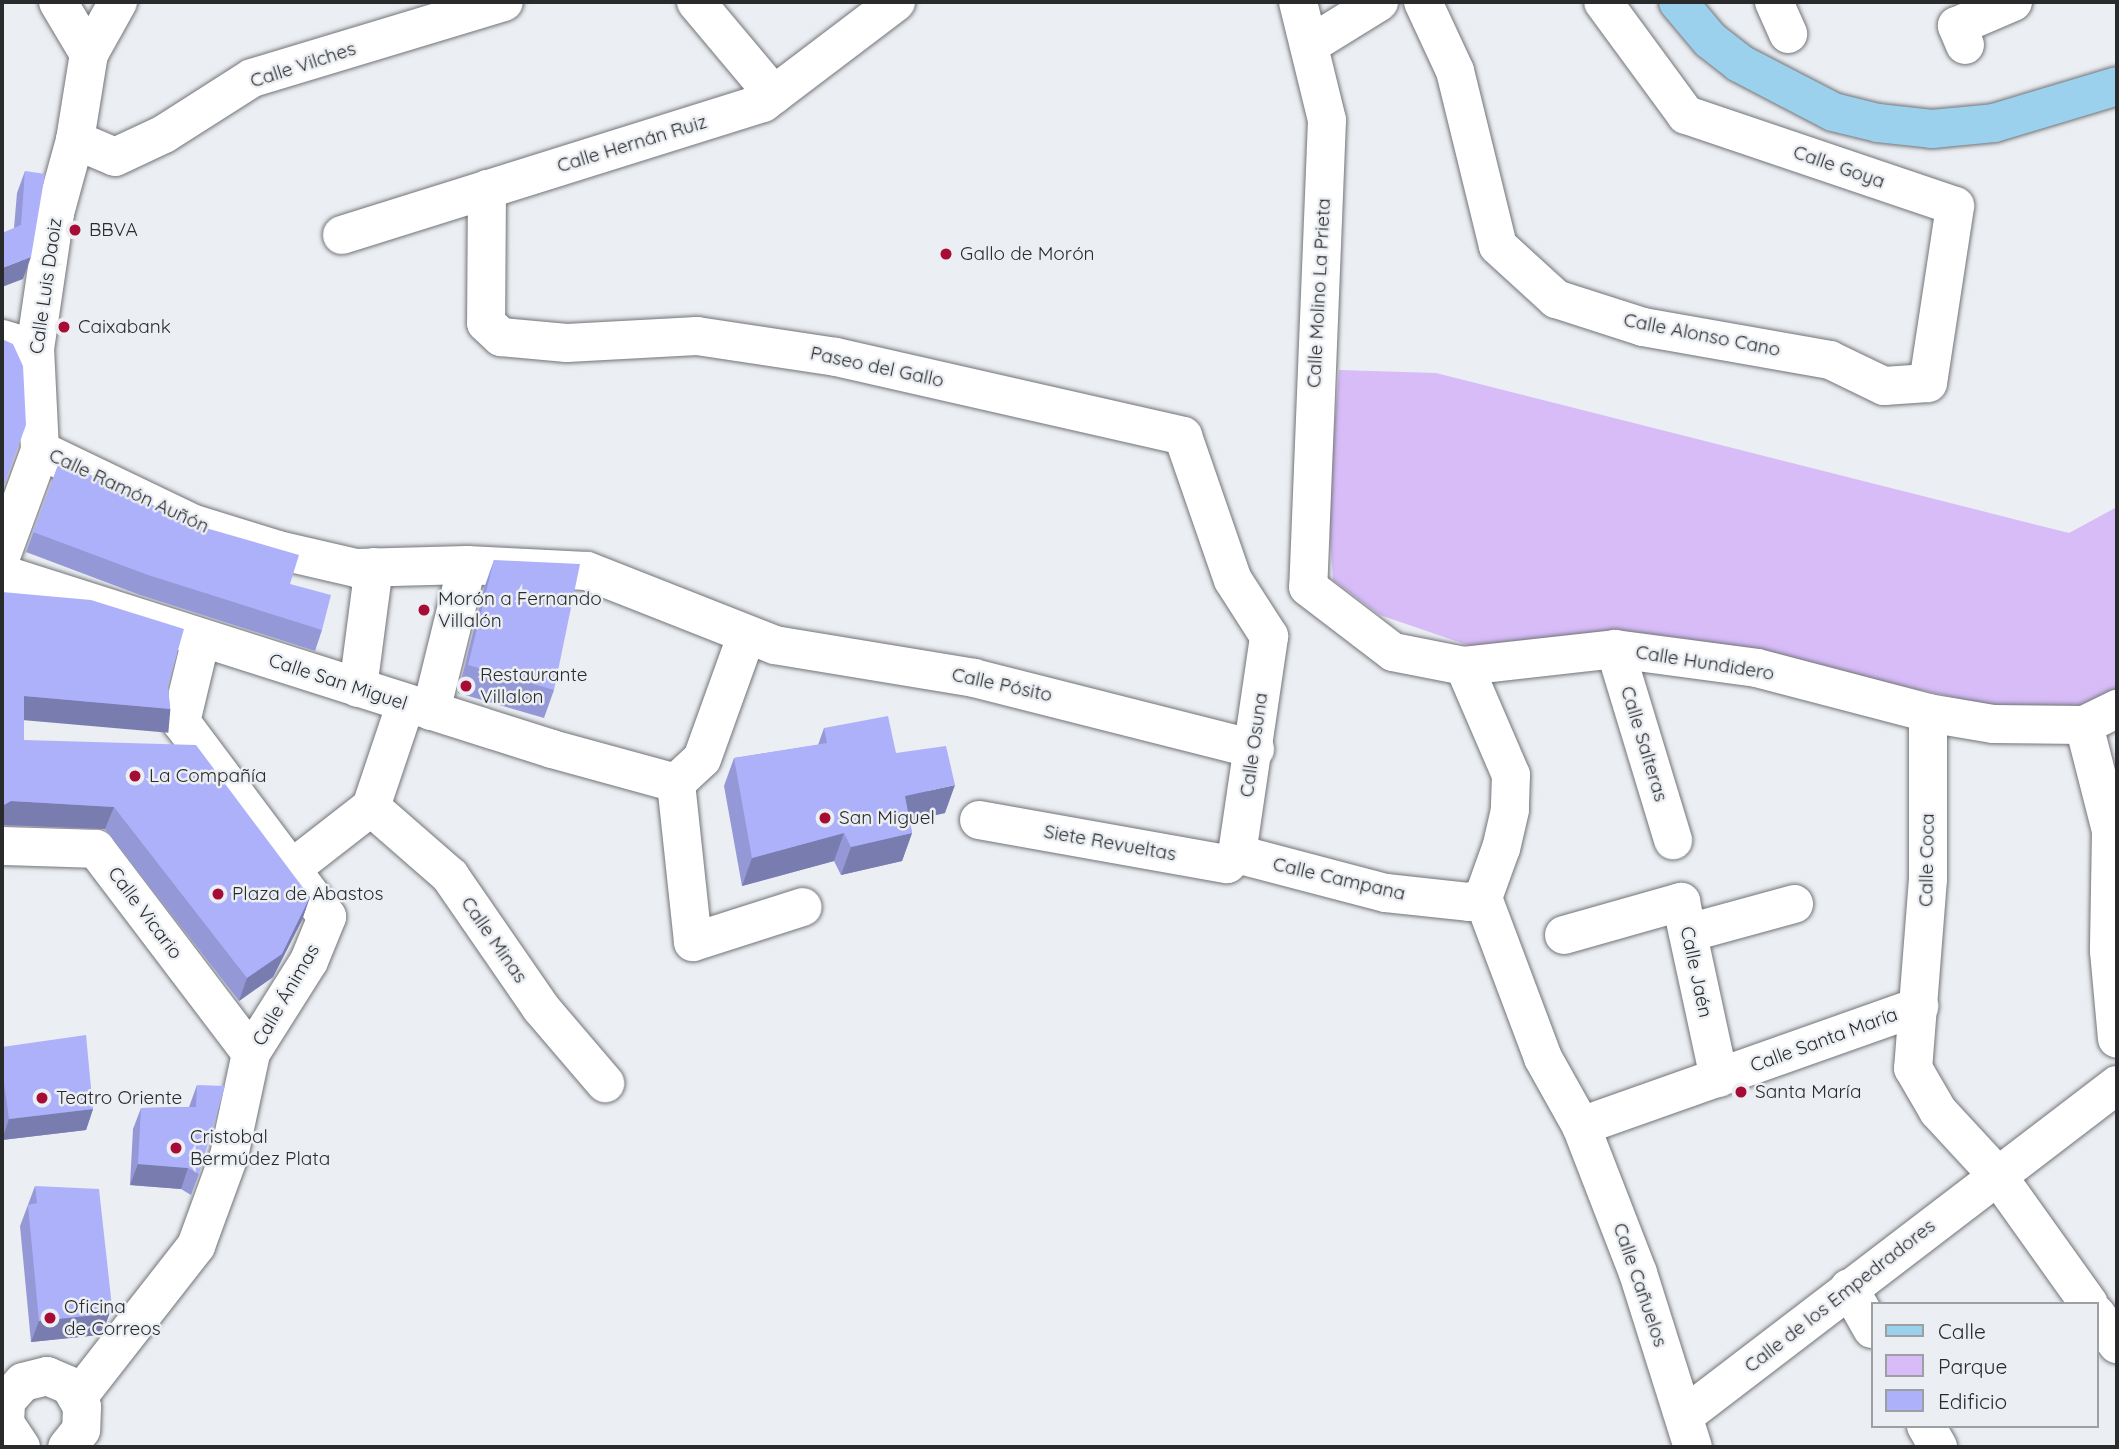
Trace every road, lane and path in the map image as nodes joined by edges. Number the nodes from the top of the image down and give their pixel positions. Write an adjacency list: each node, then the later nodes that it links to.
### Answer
1 (58, 2): 14 (street)
2 (118, 2): 14 (street, Calle Luis Daoiz)
3 (504, 2): 17 (street, Calle Vilches)
4 (696, 2): 16 (street)
5 (896, 2): 16 (street, Calle Hernán Ruiz)
6 (1298, 2): 12 (street, Calle Molino La Prieta)
7 (1379, 2): 12 (street)
8 (1423, 2): 21 (street, Calle Alonso Cano)
9 (1603, 2): 21 (street, Calle Goya)
10 (1678, 2): 15 (main road)
11 (2013, 2): 13 (street)
12 (1311, 44): 27 (street, Calle Molino La Prieta)
13 (1965, 45)
14 (89, 54): 17 (street, Calle Luis Daoiz)
15 (2117, 86)
16 (774, 94): 18 (street, Calle Hernán Ruiz)
17 (75, 140): 20 (street, Calle Luis Daoiz)
18 (488, 189): 19 (street, Calle Hernán Ruiz); 28 (street, Paseo del Gallo)
19 (342, 235)
20 (18, 344): 22 (street, Calle Luis Daoiz)
21 (1928, 383)
22 (40, 450): 23 (street, Calle Luis Daoiz); 25 (street, Calle Ramón Auñón)
23 (2, 554)
24 (467, 565): 25 (street, Calle Ramón Auñón); 29 (street, Calle Ramón Auñón); 34 (street)
25 (374, 567): 33 (street)
26 (2, 574): 30 (street, Calle San Miguel)
27 (1308, 587): 28 (street); 32 (street, Calle Hundidero)
28 (1269, 636): 37 (street, Calle Osuna)
29 (746, 637): 37 (street, Calle Pósito); 38 (street)
30 (201, 639): 33 (street, Calle San Miguel); 44 (street, Calle Ánimas)
31 (1615, 649): 32 (street, Calle Hundidero); 35 (street, Calle Hundidero); 41 (street, Calle Salteras)
32 (1464, 666): 45 (street)
33 (358, 688): 34 (street, Calle San Miguel)
34 (418, 707): 38 (street, Calle San Miguel); 39 (street)
35 (1928, 713): 36 (street, Calle Hundidero); 50 (street, Calle Coca)
36 (2101, 717): 51 (street)
37 (1255, 748): 43 (street, Calle Osuna)
38 (676, 783): 47 (street)
39 (372, 807): 44 (street); 54 (street, Calle Minas)
40 (979, 820): 43 (street, Siete Revueltas)
41 (1673, 840)
42 (2, 846): 52 (street, Calle Vicario)
43 (1237, 854): 45 (street, Calle Campana)
44 (290, 870): 52 (street, Calle Ánimas)
45 (1483, 898): 56 (street)
46 (1794, 904): 48 (street)
47 (803, 907)
48 (1688, 933): 49 (street, Calle Jaén); 53 (street, Calle Jaén)
49 (1564, 935)
50 (1919, 1006): 53 (street, Calle Santa María); 57 (street, Calle Santa María)
51 (2117, 1039)
52 (251, 1054): 63 (street, Calle Ánimas)
53 (1719, 1078): 56 (street, Calle Santa María)
54 (605, 1083)
55 (2117, 1085): 57 (street, Calle de los Empedradores)
56 (1581, 1126): 66 (street, Calle Cañuelos)
57 (1997, 1175): 58 (street, Calle de los Empedradores); 59 (street, Calle Santa María)
58 (1849, 1289): 61 (street); 66 (street, Calle de los Empedradores)
59 (2088, 1302)
60 (2098, 1317): 62 (street)
61 (1870, 1326)
62 (2117, 1343)
63 (78, 1396): 64 (street); 67 (street)
64 (7, 1416)
65 (1927, 1428): 68 (street)
66 (1689, 1432)
67 (67, 1447)
68 (1938, 1447)

